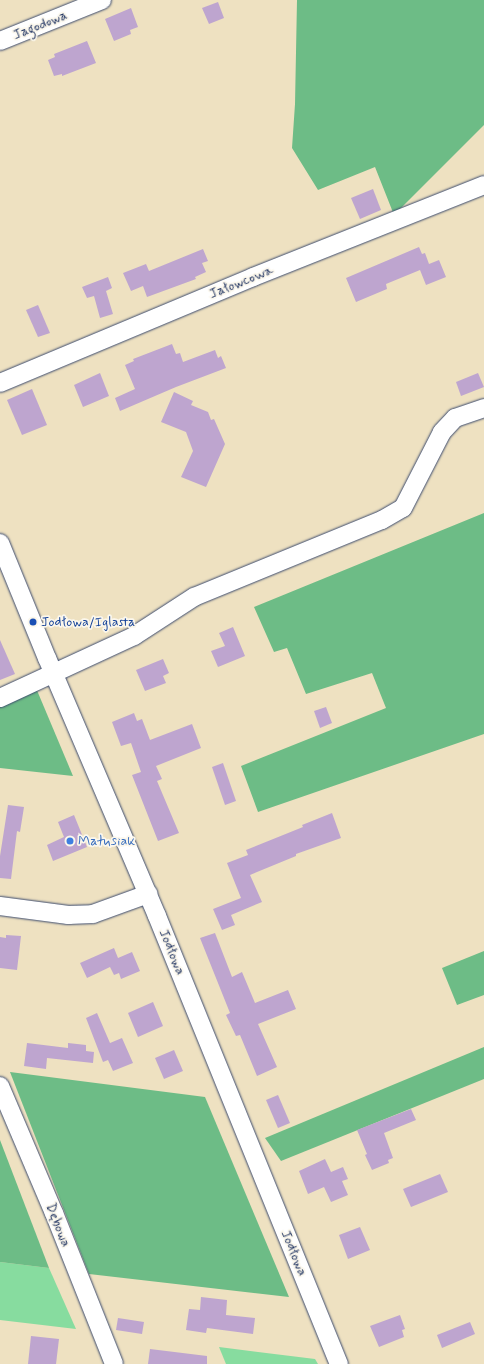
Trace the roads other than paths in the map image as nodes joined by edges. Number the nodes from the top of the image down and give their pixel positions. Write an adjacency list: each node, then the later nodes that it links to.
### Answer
1 (102, 0): 2 (street, Jagodowa)
2 (0, 41)
3 (484, 185): 4 (street, Jałowcowa)
4 (0, 383)
5 (484, 408): 7 (street)
6 (0, 543): 7 (street, Jodłowa)
7 (53, 673): 8 (street); 9 (street, Jodłowa)
8 (0, 698)
9 (148, 894): 10 (street); 13 (street, Jodłowa)
10 (0, 906)
11 (0, 1086): 12 (street, Dębowa)
12 (114, 1364)
13 (339, 1364)

